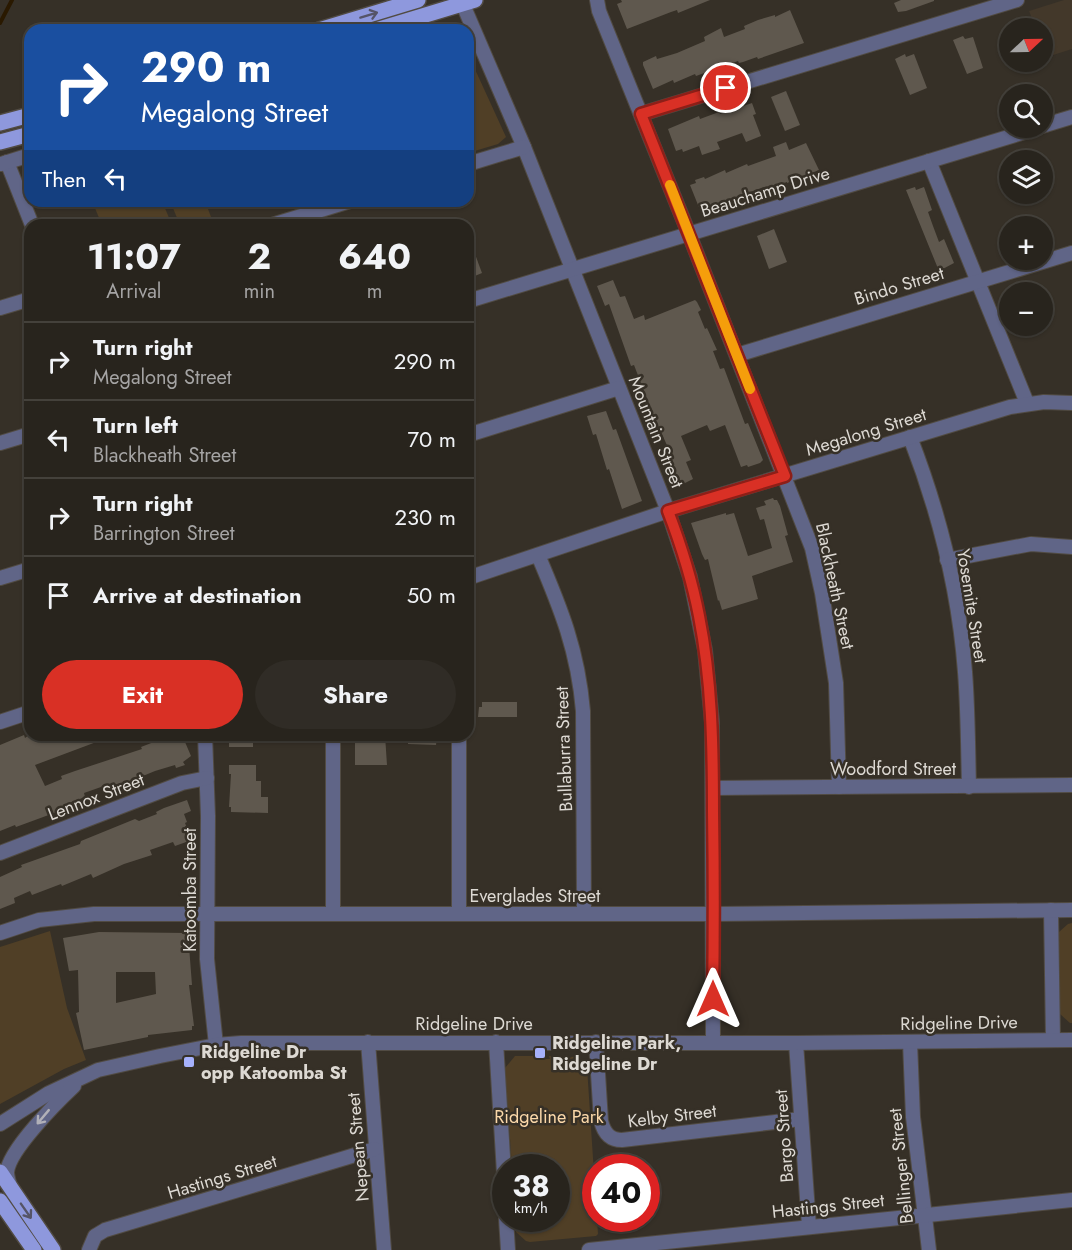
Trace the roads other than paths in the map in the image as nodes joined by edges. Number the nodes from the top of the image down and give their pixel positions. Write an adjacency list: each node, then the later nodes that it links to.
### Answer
1 (418, 0): 5 (main road, one-way to 1)
2 (597, 0): 7 (street, Blackheath Street)
3 (1017, 0): 7 (street)
4 (467, 1): 6 (main road); 15 (street, Mountain Street)
5 (339, 24)
6 (395, 24)
7 (641, 114): 23 (street, Blackheath Street)
8 (24, 117): 10 (main road)
9 (1072, 117): 11 (street)
10 (0, 123)
11 (1053, 123)
12 (24, 136): 14 (main road)
13 (1005, 138): 17 (street, Beauchamp Drive)
14 (0, 142)
15 (524, 147): 18 (street); 25 (street, Mountain Street)
16 (24, 157): 19 (street)
17 (929, 161): 23 (street, Beauchamp Drive); 26 (street)
18 (474, 162)
19 (4, 163): 21 (street)
20 (311, 207): 22 (street)
21 (29, 219)
22 (286, 219)
23 (689, 234): 25 (street, Beauchamp Drive); 30 (street, Blackheath Street)
24 (1072, 253): 26 (street, Bindo Street)
25 (571, 270): 27 (street, Beauchamp Drive); 31 (street, Mountain Street)
26 (978, 281): 30 (street, Bindo Street); 33 (street)
27 (474, 299)
28 (24, 301): 29 (street)
29 (0, 308)
30 (737, 355): 38 (street, Blackheath Street)
31 (619, 388): 34 (street); 39 (street, Mountain Street)
32 (1072, 403): 33 (street, Megalong Street)
33 (1027, 404): 36 (street, Megalong Street)
34 (474, 433)
35 (24, 436): 37 (street)
36 (910, 437): 38 (street, Megalong Street); 42 (street, Yosemite Street)
37 (0, 442)
38 (785, 476): 39 (street, Megalong Street); 53 (street, Blackheath Street)
39 (668, 511): 41 (street, Megalong Street); 55 (street, Mountain Street)
40 (1072, 547): 42 (street)
41 (538, 555): 44 (street, Megalong Street); 62 (street, Bullaburra Street)
42 (947, 560): 54 (street, Yosemite Street)
43 (24, 571): 45 (street)
44 (474, 576)
45 (0, 578)
46 (24, 714): 47 (street)
47 (0, 722)
48 (205, 741): 51 (street, Katoomba Street)
49 (333, 741): 60 (street)
50 (459, 741): 61 (street)
51 (207, 778): 56 (street, Lennox Street); 59 (street, Katoomba Street)
52 (1072, 785): 54 (street, Woodford Street)
53 (839, 787): 54 (street, Woodford Street); 55 (street, Woodford Street)
54 (969, 787)
55 (713, 788): 63 (street, Mountain Street)
56 (0, 853)
57 (1051, 910): 58 (street, Everglades Street); 63 (street, Everglades Street); 65 (street)
58 (1072, 910)
59 (207, 913): 60 (street, Everglades Street); 64 (street, Everglades Street); 73 (street, Katoomba Street)
60 (333, 913): 61 (street, Everglades Street)
61 (459, 914): 62 (street, Everglades Street)
62 (584, 914): 63 (street, Everglades Street)
63 (714, 914): 70 (street, Mountain Street)
64 (0, 933)
65 (1053, 1040): 66 (street, Ridgeline Drive); 71 (street, Ridgeline Drive)
66 (1072, 1040)
67 (368, 1042): 68 (street, Ridgeline Drive); 73 (street, Ridgeline Drive); 77 (street, Nepean Street)
68 (496, 1042): 69 (street, Ridgeline Drive); 78 (street)
69 (596, 1042): 70 (street, Ridgeline Drive); 75 (street, Kelby Street)
70 (713, 1042): 72 (street, Ridgeline Drive)
71 (910, 1042): 72 (street, Ridgeline Drive); 83 (street, Bellinger Street)
72 (796, 1043): 75 (street, Bargo Street)
73 (216, 1045): 74 (street, Ridgeline Drive)
74 (84, 1076): 76 (street, Ridgeline Drive); 80 (street, one-way to 80)
75 (801, 1119): 84 (street, Bargo Street)
76 (0, 1124)
77 (375, 1149): 88 (street, Hastings Street); 89 (street, Nepean Street)
78 (503, 1154)
79 (0, 1172): 80 (main road)
80 (10, 1188): 87 (main road, one-way to 87)
81 (1072, 1200): 83 (street, Hastings Street)
82 (0, 1201): 86 (main road)
83 (924, 1214): 84 (street, Hastings Street); 92 (street, Bellinger Street)
84 (809, 1226): 91 (street, Hastings Street)
85 (507, 1232): 90 (street)
86 (34, 1250)
87 (53, 1250)
88 (89, 1250)
89 (384, 1250)
90 (508, 1250)
91 (588, 1250)
92 (929, 1250)

